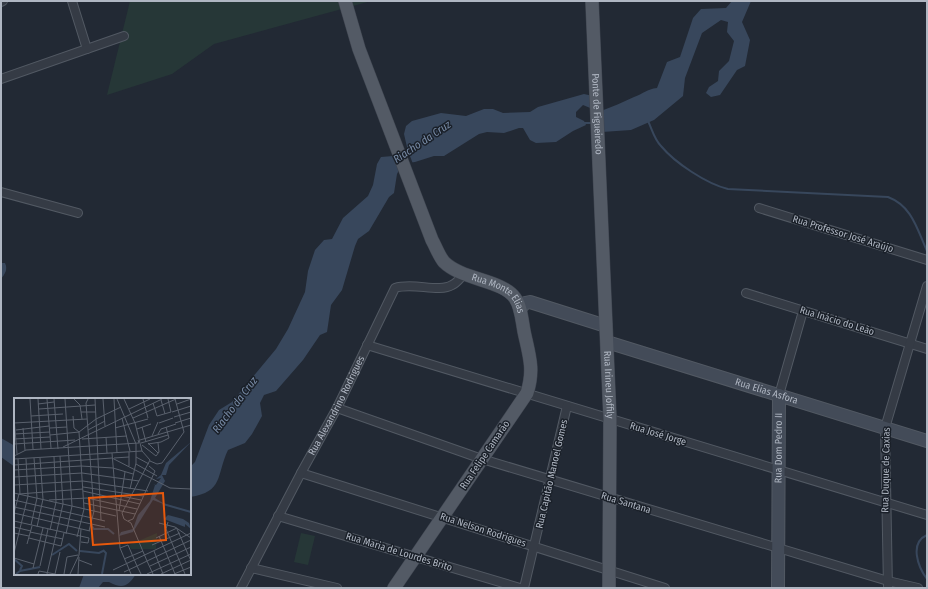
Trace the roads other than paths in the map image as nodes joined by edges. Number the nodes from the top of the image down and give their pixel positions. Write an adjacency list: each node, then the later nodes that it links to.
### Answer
1 (72, 1): 5 (street)
2 (344, 1): 12 (main road, Rua Monte Elias)
3 (592, 1): 7 (main road, Ponte de Figueiredo)
4 (124, 36): 5 (street)
5 (88, 49): 6 (street)
6 (1, 79)
7 (600, 181): 17 (main road, Rua Irineu Joffily)
8 (1, 192): 10 (street)
9 (759, 208): 11 (street, Rua Professor José Araújo)
10 (78, 213)
11 (927, 260)
12 (464, 274): 15 (main road, Rua Monte Elias); 20 (street, Rua Alexandrino Rodrigues)
13 (927, 286): 19 (street, Rua Duque de Caxias)
14 (746, 293): 16 (street, Rua Inácio do Leão)
15 (520, 308): 17 (street, Rua Monte Elias); 22 (main road, Rua Felipe Camarão)
16 (803, 311): 19 (street, Rua Inácio do Leão); 23 (street, Rua Dom Pedro II)
17 (606, 326): 18 (main road, Rua Irineu Joffily)
18 (607, 342): 23 (street, Rua Elias Asfora); 26 (main road, Rua Irineu Joffily)
19 (909, 344): 21 (street, Rua Inácio do Leão); 27 (street, Rua Duque de Caxias)
20 (367, 345): 22 (street, Rua José Jorge); 25 (street, Rua Alexandrino Rodrigues)
21 (927, 349)
22 (527, 393): 24 (street, Rua José Jorge); 29 (main road, Rua Felipe Camarão)
23 (779, 395): 27 (street, Rua Elias Asfora); 30 (street, Rua Dom Pedro II)
24 (567, 406): 26 (street, Rua José Jorge); 32 (street, Rua Capitão Manoel Gomes)
25 (337, 408): 29 (street, Rua Santana); 31 (street, Rua Alexandrino Rodrigues)
26 (610, 419): 30 (street, Rua José Jorge); 33 (main road, Rua Irineu Joffily)
27 (885, 428): 28 (street, Rua Elias Asfora); 34 (street, Rua Duque de Caxias)
28 (927, 441)
29 (482, 459): 32 (street, Rua Santana); 37 (main road, Rua Felipe Camarão)
30 (778, 471): 34 (street, Rua José Jorge); 39 (street, Rua Dom Pedro II)
31 (301, 473): 36 (street, Rua Alexandrino Rodrigues); 37 (street, Rua Nelson Rodrigues)
32 (550, 480): 33 (street, Rua Santana); 38 (street, Rua Capitão Manoel Gomes)
33 (609, 497): 39 (street, Rua Santana); 42 (main road, Rua Irineu Joffily)
34 (886, 502): 35 (street, Rua José Jorge); 43 (street, Rua Duque de Caxias)
35 (927, 515)
36 (278, 516): 40 (street, Rua Maria de Lourdes Brito); 41 (street, Rua Alexandrino Rodrigues)
37 (442, 518): 38 (street, Rua Nelson Rodrigues); 40 (main road, Rua Felipe Camarão)
38 (535, 547): 42 (street, Rua Nelson Rodrigues); 48 (street, Rua Capitão Manoel Gomes)
39 (778, 548): 43 (street, Rua Santana); 51 (street, Rua Dom Pedro II)
40 (416, 557): 46 (main road, Rua Felipe Camarão); 47 (street, Rua Maria de Lourdes Brito)
41 (251, 568): 44 (street, Rua Alexandrino Rodrigues); 45 (street)
42 (609, 570): 49 (main road, Rua Irineu Joffily); 50 (street, Rua Nelson Rodrigues)
43 (888, 584): 52 (street, Rua Santana)
44 (241, 588)
45 (337, 588)
46 (394, 588)
47 (520, 588)
48 (524, 588)
49 (609, 588)
50 (666, 588)
51 (778, 588)
52 (918, 588)

